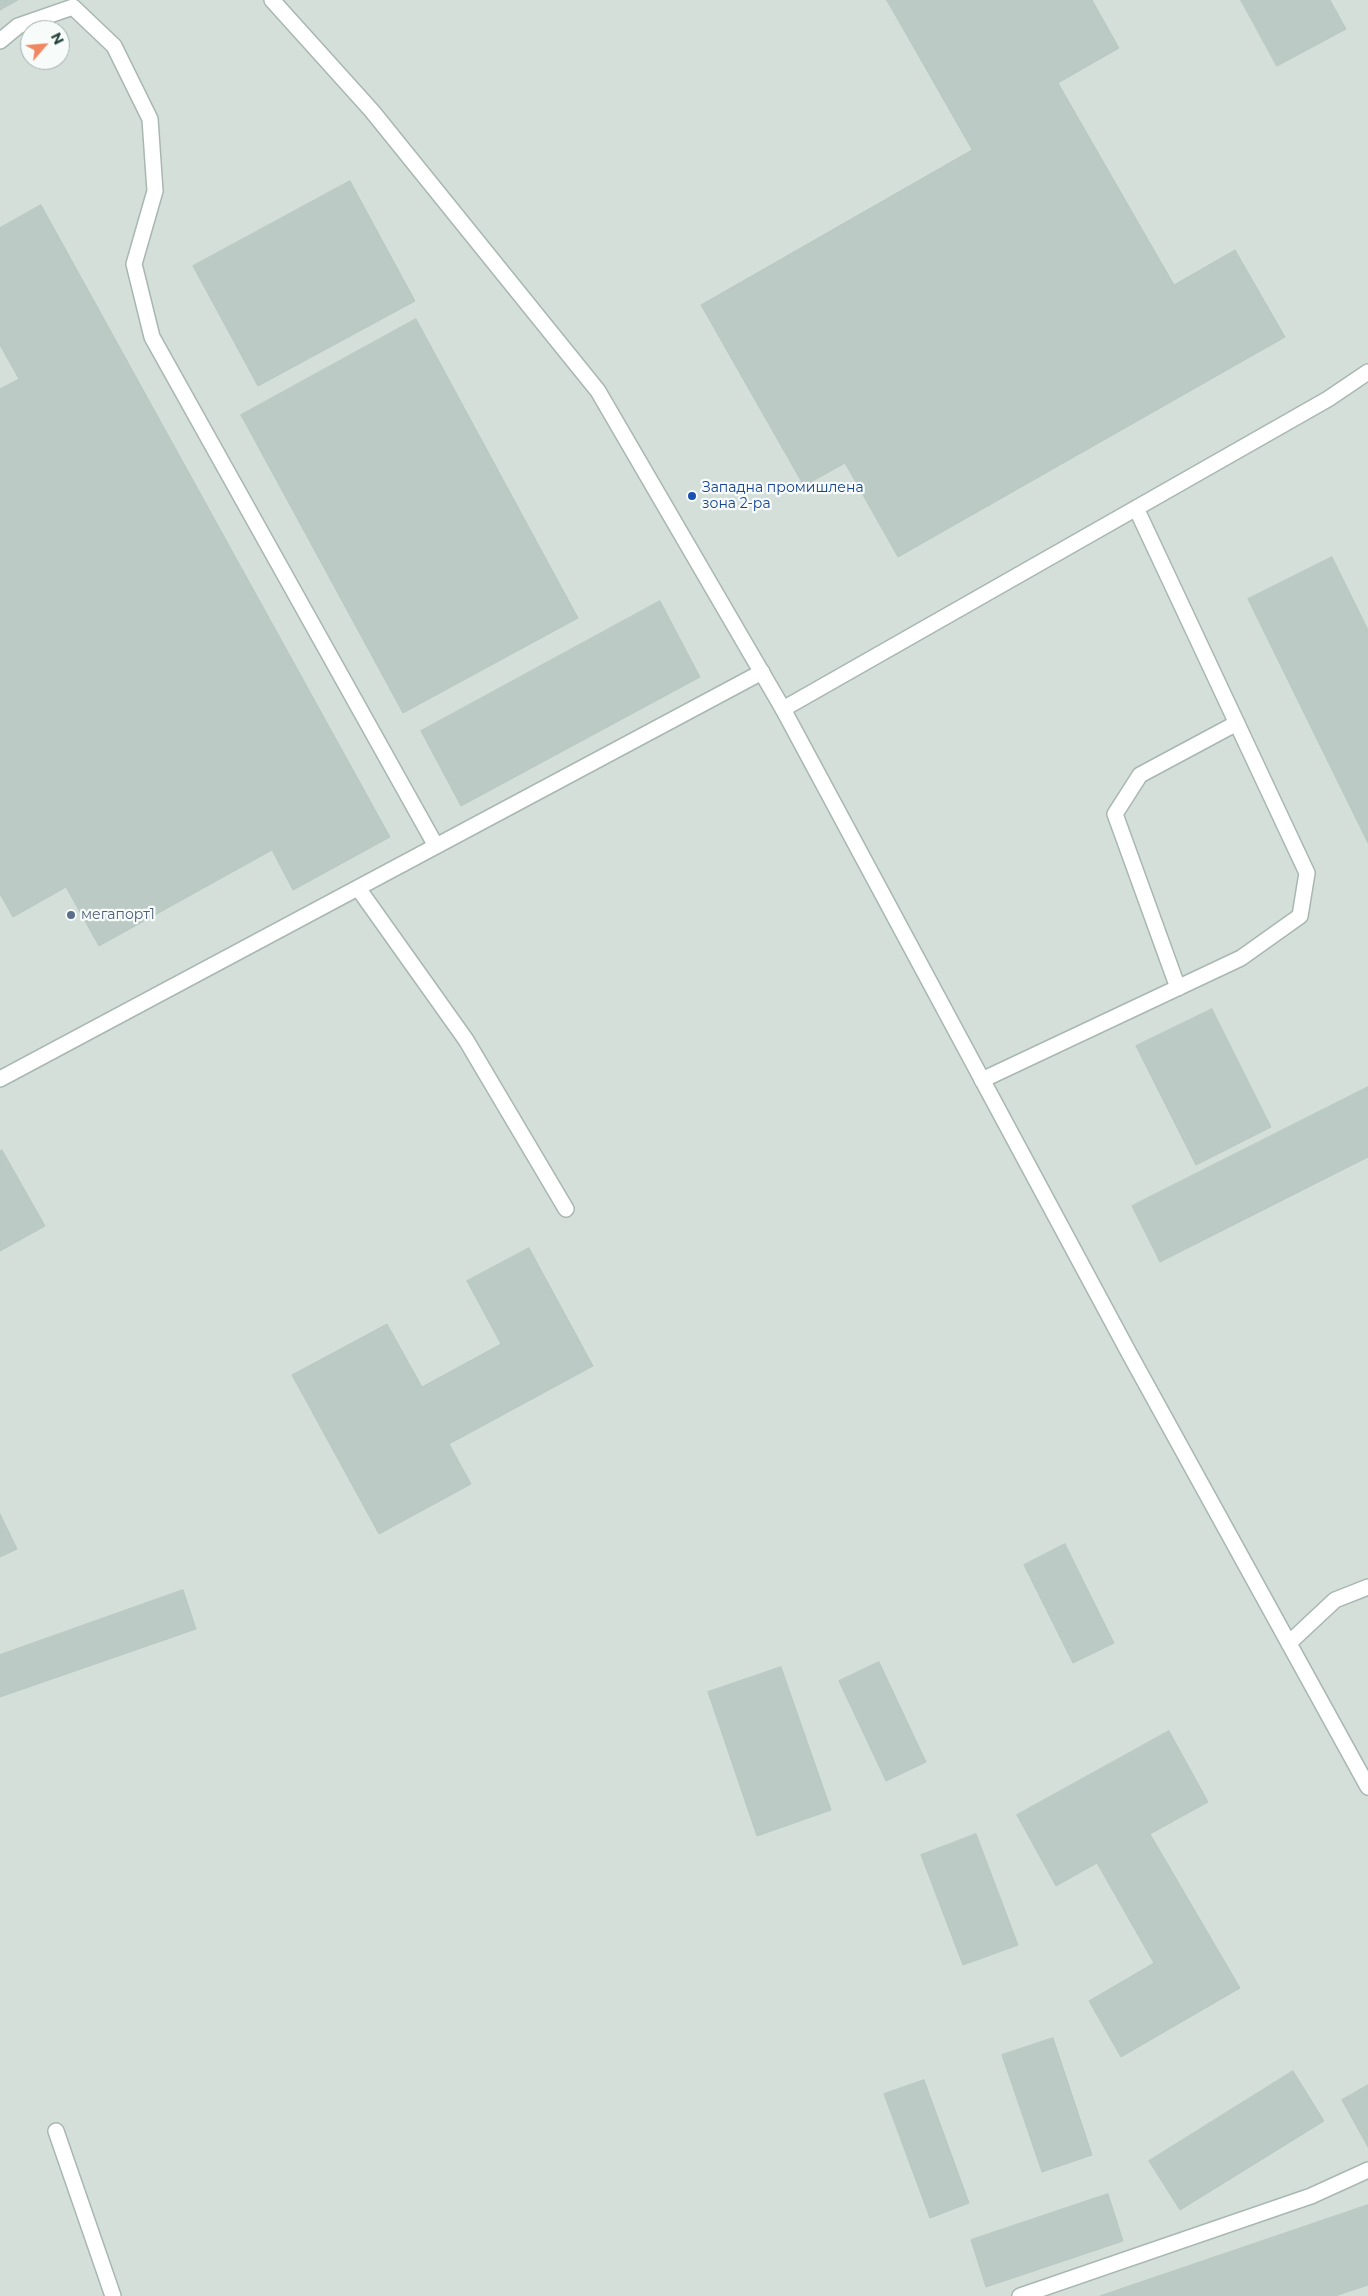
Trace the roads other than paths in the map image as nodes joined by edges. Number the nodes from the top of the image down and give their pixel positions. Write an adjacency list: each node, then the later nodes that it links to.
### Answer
1 (272, 0): 5 (street)
2 (0, 41): 8 (street)
3 (1368, 372): 4 (street)
4 (1136, 508): 6 (street); 7 (street)
5 (762, 672): 6 (street); 8 (street)
6 (783, 709): 12 (street)
7 (1236, 723): 10 (street); 10 (street)
8 (436, 846): 9 (street)
9 (358, 888): 11 (street); 13 (street)
10 (1178, 988): 12 (street)
11 (0, 1079)
12 (982, 1080): 15 (street)
13 (566, 1209)
14 (1368, 1587): 15 (street)
15 (1289, 1643): 16 (street)
16 (1368, 1787)
17 (56, 2132): 19 (street)
18 (1368, 2170): 20 (street)
19 (114, 2296)
20 (1020, 2296)

